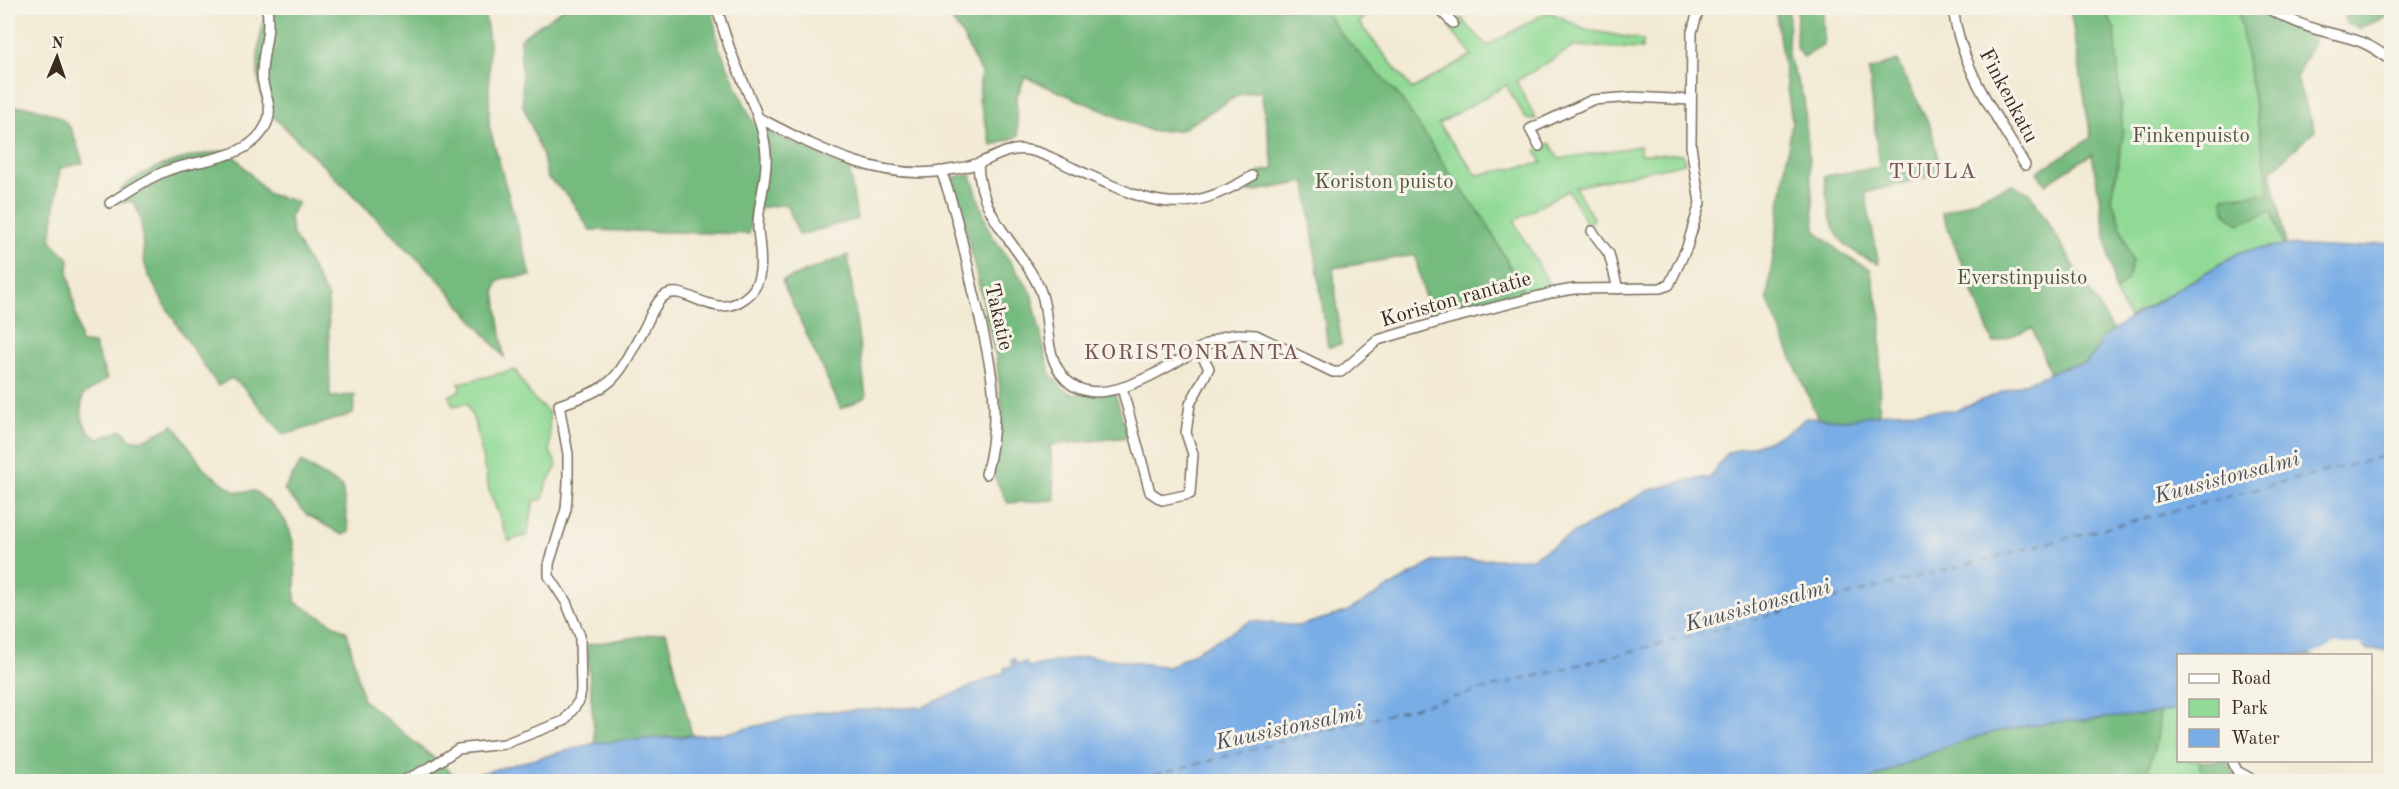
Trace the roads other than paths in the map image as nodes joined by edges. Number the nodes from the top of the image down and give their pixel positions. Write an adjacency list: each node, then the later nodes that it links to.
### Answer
1 (267, 8): 16 (street)
2 (717, 8): 10 (street)
3 (1699, 8): 9 (street, Koriston rantatie)
4 (1953, 8): 13 (street, Finkenkatu)
5 (2266, 8): 8 (street)
6 (1445, 10): 7 (street)
7 (1453, 23)
8 (2391, 61)
9 (1691, 100): 11 (street); 18 (street, Koriston rantatie)
10 (759, 118): 14 (street); 23 (street)
11 (1539, 146)
12 (978, 164): 14 (street); 15 (street); 20 (street, Koriston rantatie)
13 (2025, 165)
14 (941, 171): 21 (street, Takatie)
15 (1252, 176)
16 (110, 203)
17 (1592, 231): 18 (street)
18 (1618, 289): 19 (street, Koriston rantatie)
19 (1198, 349): 20 (street, Koriston rantatie); 20 (street)
20 (1122, 388)
21 (986, 474)
22 (2233, 762): 24 (street)
23 (400, 782)
24 (2257, 782)

